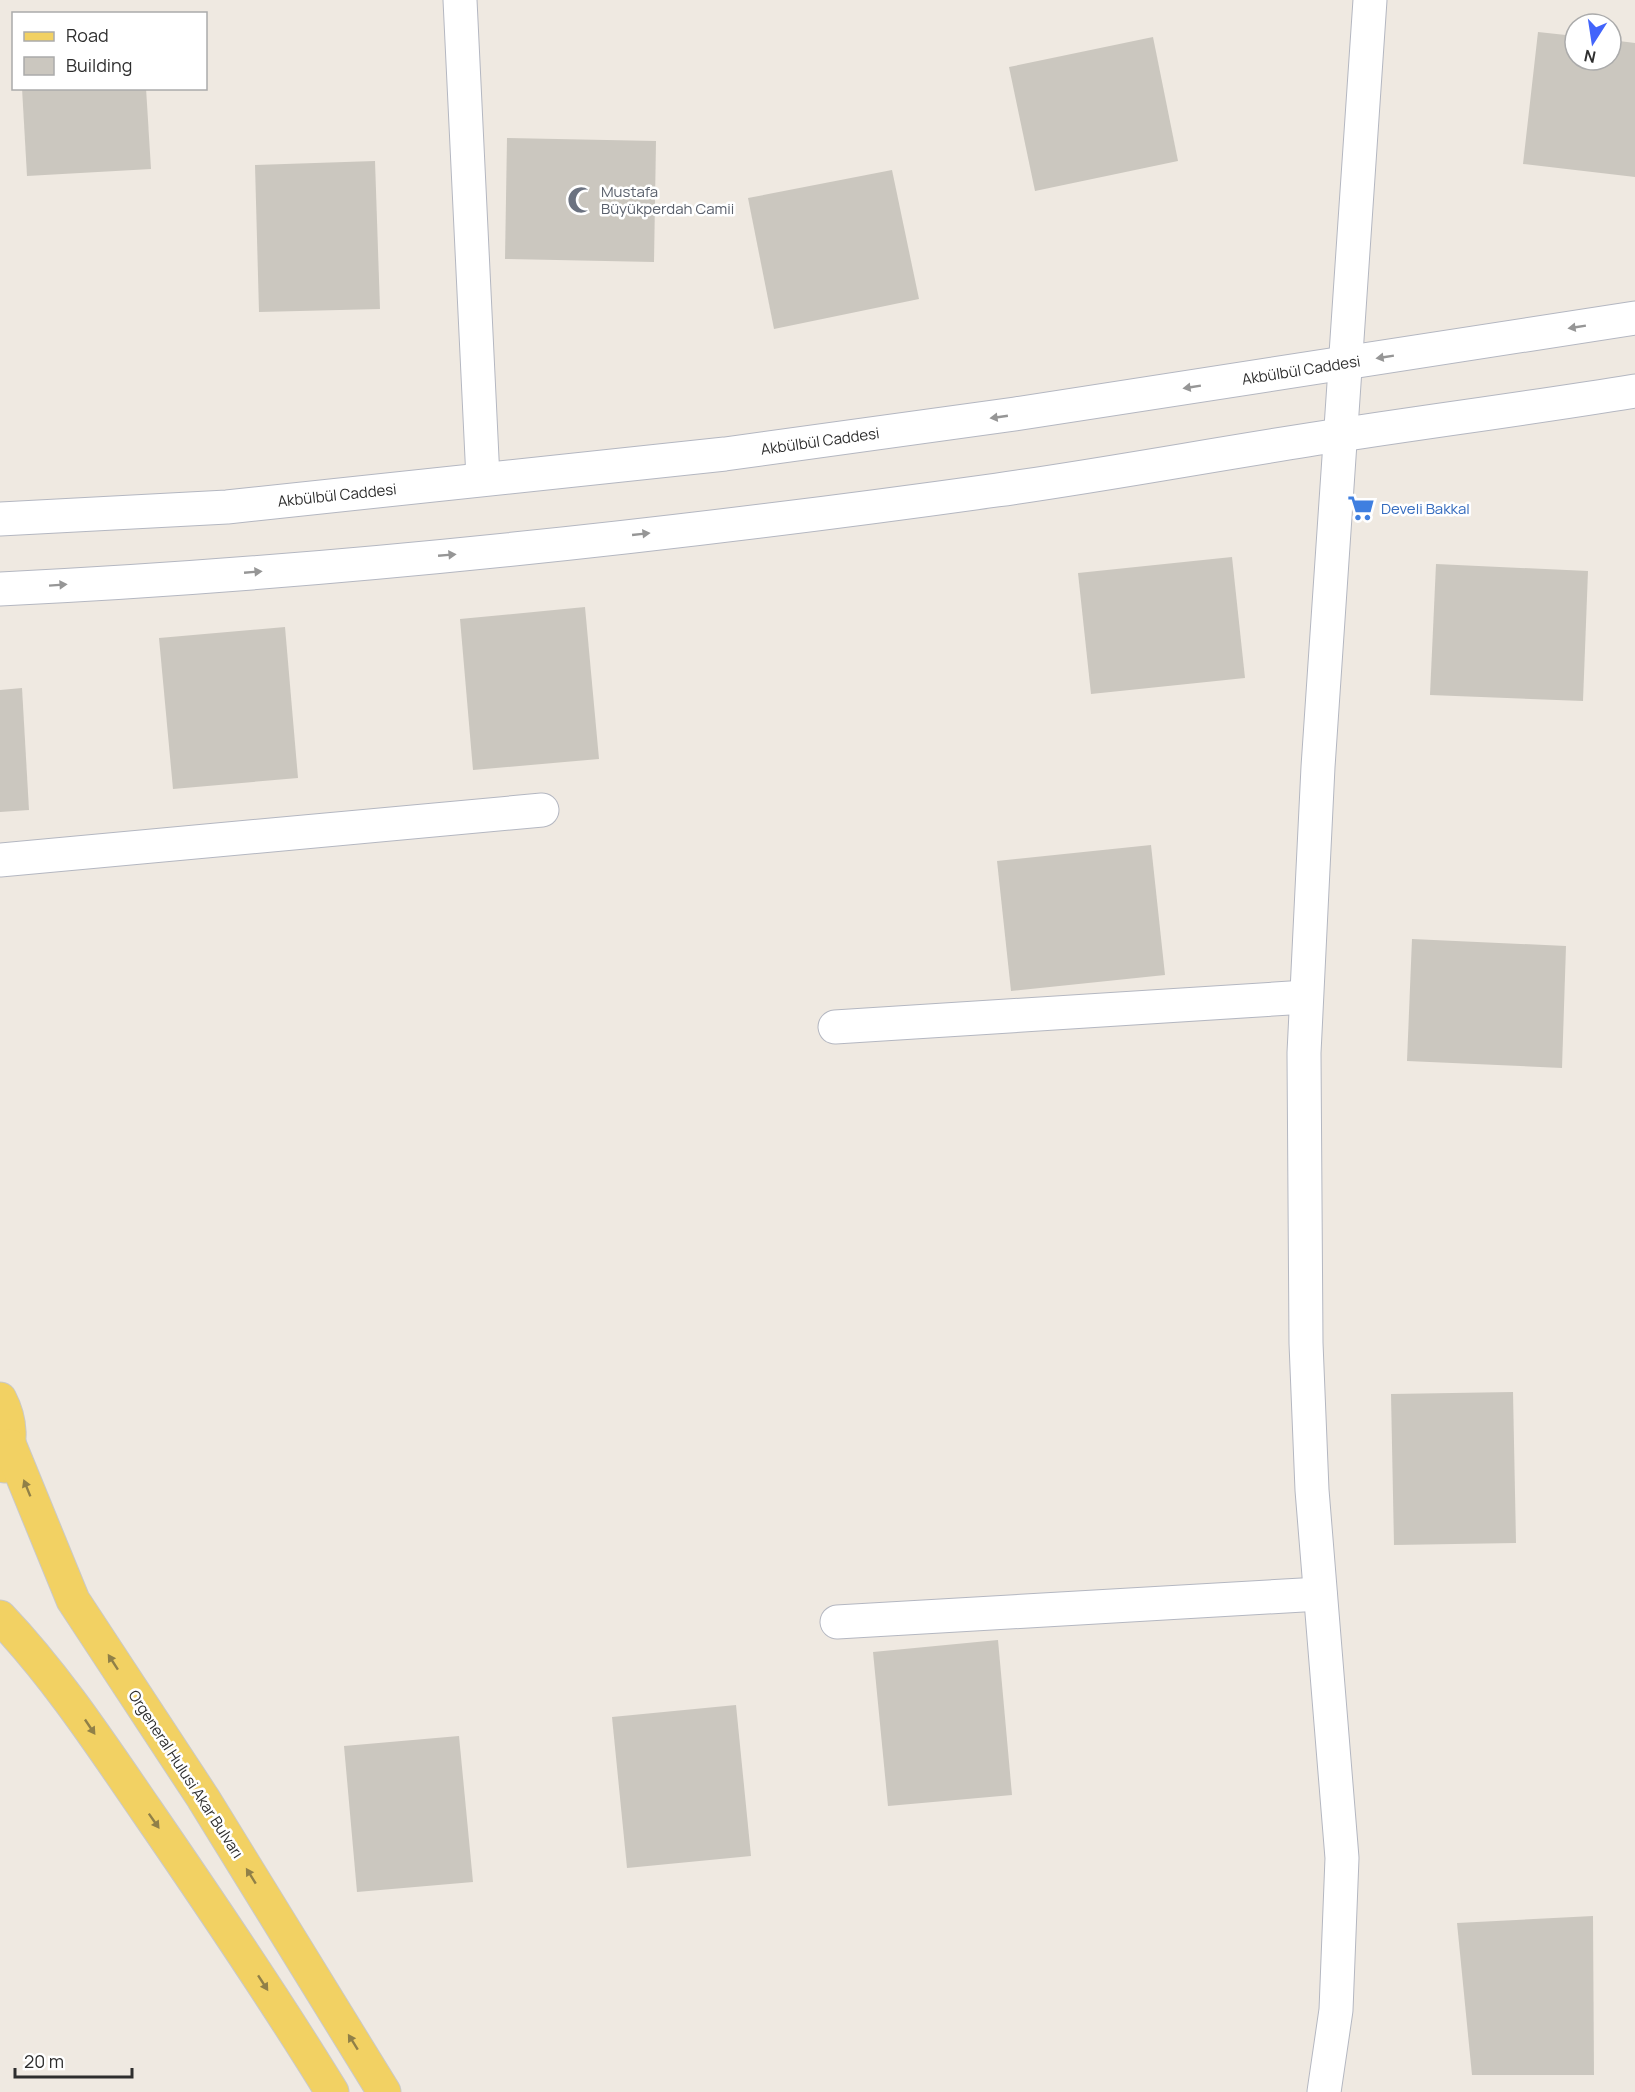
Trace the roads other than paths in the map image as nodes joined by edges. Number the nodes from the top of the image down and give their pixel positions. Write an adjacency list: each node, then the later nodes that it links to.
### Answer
1 (460, 0): 7 (street)
2 (1370, 0): 4 (street)
3 (1635, 318): 4 (street, Akbülbül Caddesi, one-way to 4)
4 (1345, 363): 6 (street); 7 (street, Akbülbül Caddesi, one-way to 7)
5 (1635, 391): 6 (street)
6 (1340, 435): 9 (street, one-way to 6); 12 (street)
7 (483, 479): 8 (street, Akbülbül Caddesi)
8 (0, 519)
9 (0, 589)
10 (542, 810): 11 (street)
11 (0, 860)
12 (1306, 997): 13 (street); 17 (street)
13 (835, 1027)
14 (0, 1399): 15 (main road)
15 (10, 1446): 16 (main road); 23 (main road, Orgeneral Hulusi Akar Bulvarı, one-way to 15)
16 (0, 1476)
17 (1320, 1594): 19 (street); 24 (street)
18 (0, 1617): 21 (main road)
19 (837, 1622)
20 (0, 1640): 21 (main road)
21 (35, 1654): 22 (main road, one-way to 22)
22 (332, 2092)
23 (384, 2092)
24 (1324, 2092)

